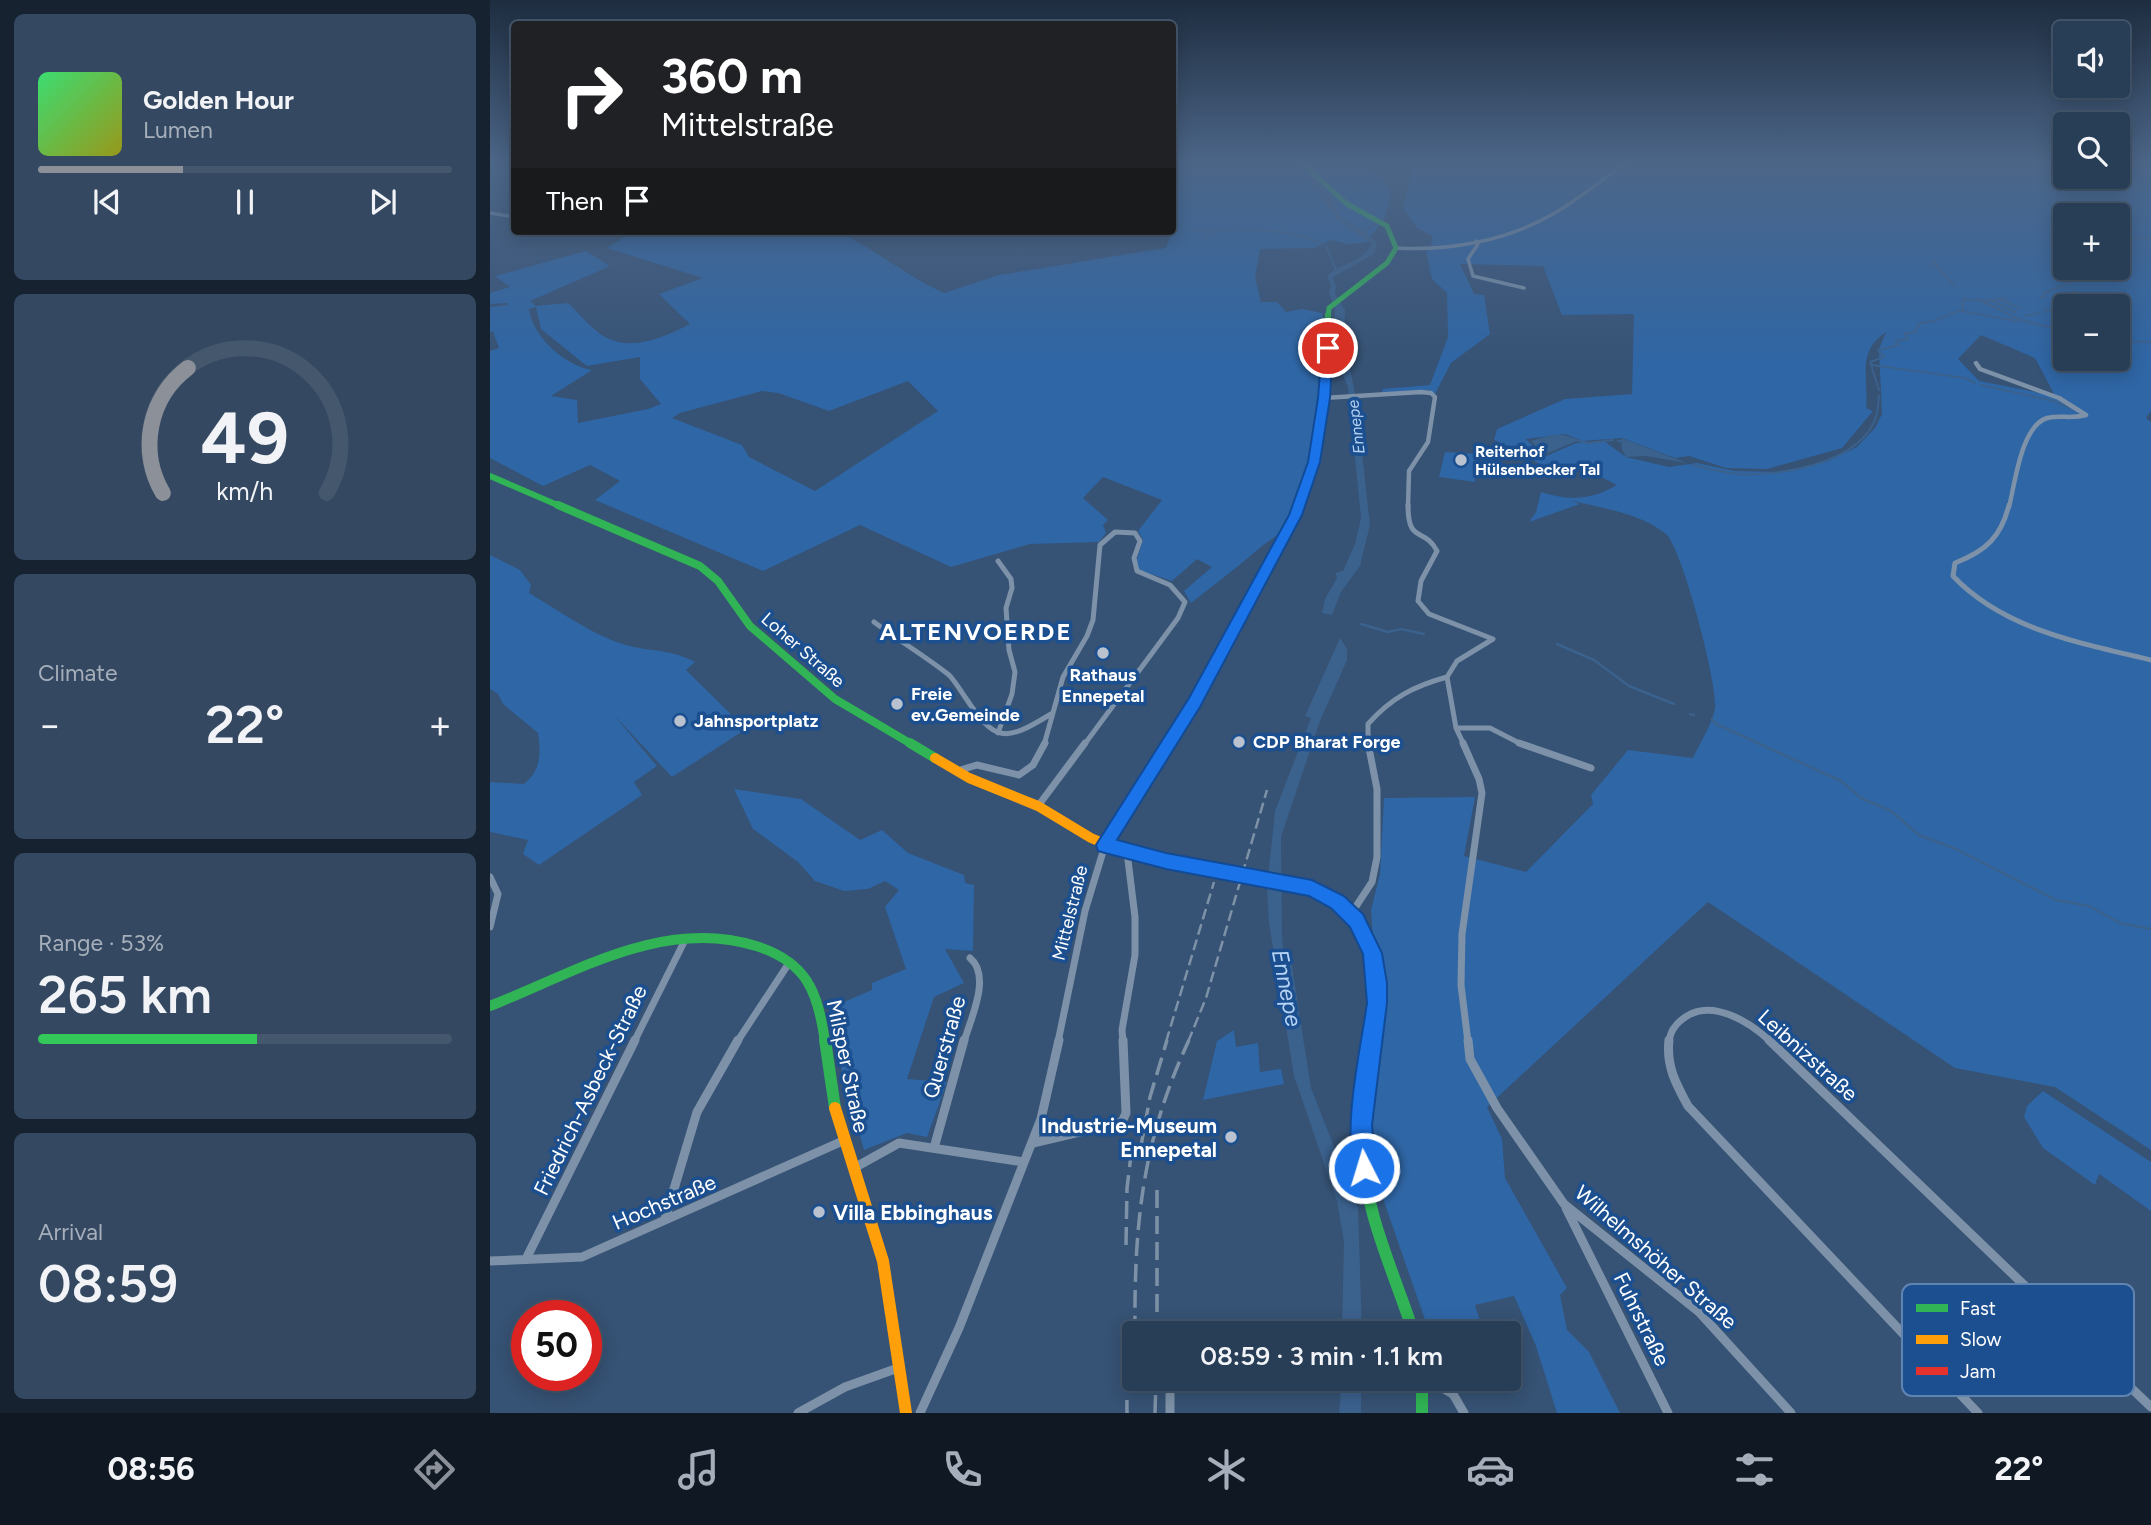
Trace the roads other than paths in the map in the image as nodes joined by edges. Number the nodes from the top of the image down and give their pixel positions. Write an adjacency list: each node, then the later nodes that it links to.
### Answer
1 (1385, 230): 4 (street)
2 (1517, 230): 3 (street)
3 (1476, 241): 4 (street); 5 (street)
4 (1396, 248): 7 (street, Mittelstraße)
5 (1524, 288)
6 (1976, 363): 11 (street)
7 (1324, 398): 12 (street); 19 (street, Mittelstraße)
8 (490, 476): 17 (street, Loher Straße)
9 (998, 561): 15 (street)
10 (874, 622): 15 (street)
11 (2151, 660)
12 (1447, 677): 14 (street, Wilhelmshöher Straße); 22 (street)
13 (1051, 714): 15 (street); 17 (street); 18 (street)
14 (1456, 728): 16 (street); 33 (street, Wilhelmshöher Straße)
15 (998, 733)
16 (1591, 768)
17 (957, 771): 18 (street, Loher Straße)
18 (1038, 806): 19 (street, Loher Straße)
19 (1105, 845): 20 (street, Loher Straße); 29 (street, Mittelstraße)
20 (1127, 852): 22 (street, Loher Straße); 29 (street)
21 (490, 877): 23 (street)
22 (1350, 914): 38 (street)
23 (490, 927)
24 (686, 938): 26 (street, Milsper Straße); 27 (street, Milsper Straße); 35 (street, Friedrich-Asbeck-Straße)
25 (970, 957): 30 (street, Querstraße)
26 (789, 962): 28 (street, Milsper Straße); 34 (street)
27 (490, 1006)
28 (845, 1140): 32 (street, Milsper Straße); 34 (street, Hochstraße)
29 (1032, 1143): 31 (street, Mittelstraße)
30 (934, 1148): 31 (street); 32 (street)
31 (1024, 1162): 49 (street, Mittelstraße)
32 (854, 1168): 40 (street, Milsper Straße)
33 (1564, 1204): 53 (street, Fuhrstraße); 54 (street, Wilhelmshöher Straße)
34 (665, 1219): 35 (street, Hochstraße)
35 (526, 1259): 36 (street, Hochstraße)
36 (490, 1261)
37 (2023, 1284): 39 (street, Leibnizstraße)
38 (1410, 1321)
39 (1902, 1333)
40 (898, 1368): 47 (street); 48 (street, Milsper Straße)
41 (2134, 1390): 46 (street, Leibnizstraße)
42 (1422, 1391): 51 (street)
43 (1448, 1391): 52 (street)
44 (1170, 1394): 50 (street)
45 (1962, 1396): 55 (street, Leibnizstraße)
46 (2151, 1406)
47 (799, 1413)
48 (906, 1413)
49 (920, 1413)
50 (1170, 1413)
51 (1423, 1413)
52 (1464, 1413)
53 (1668, 1413)
54 (1791, 1413)
55 (1978, 1413)

